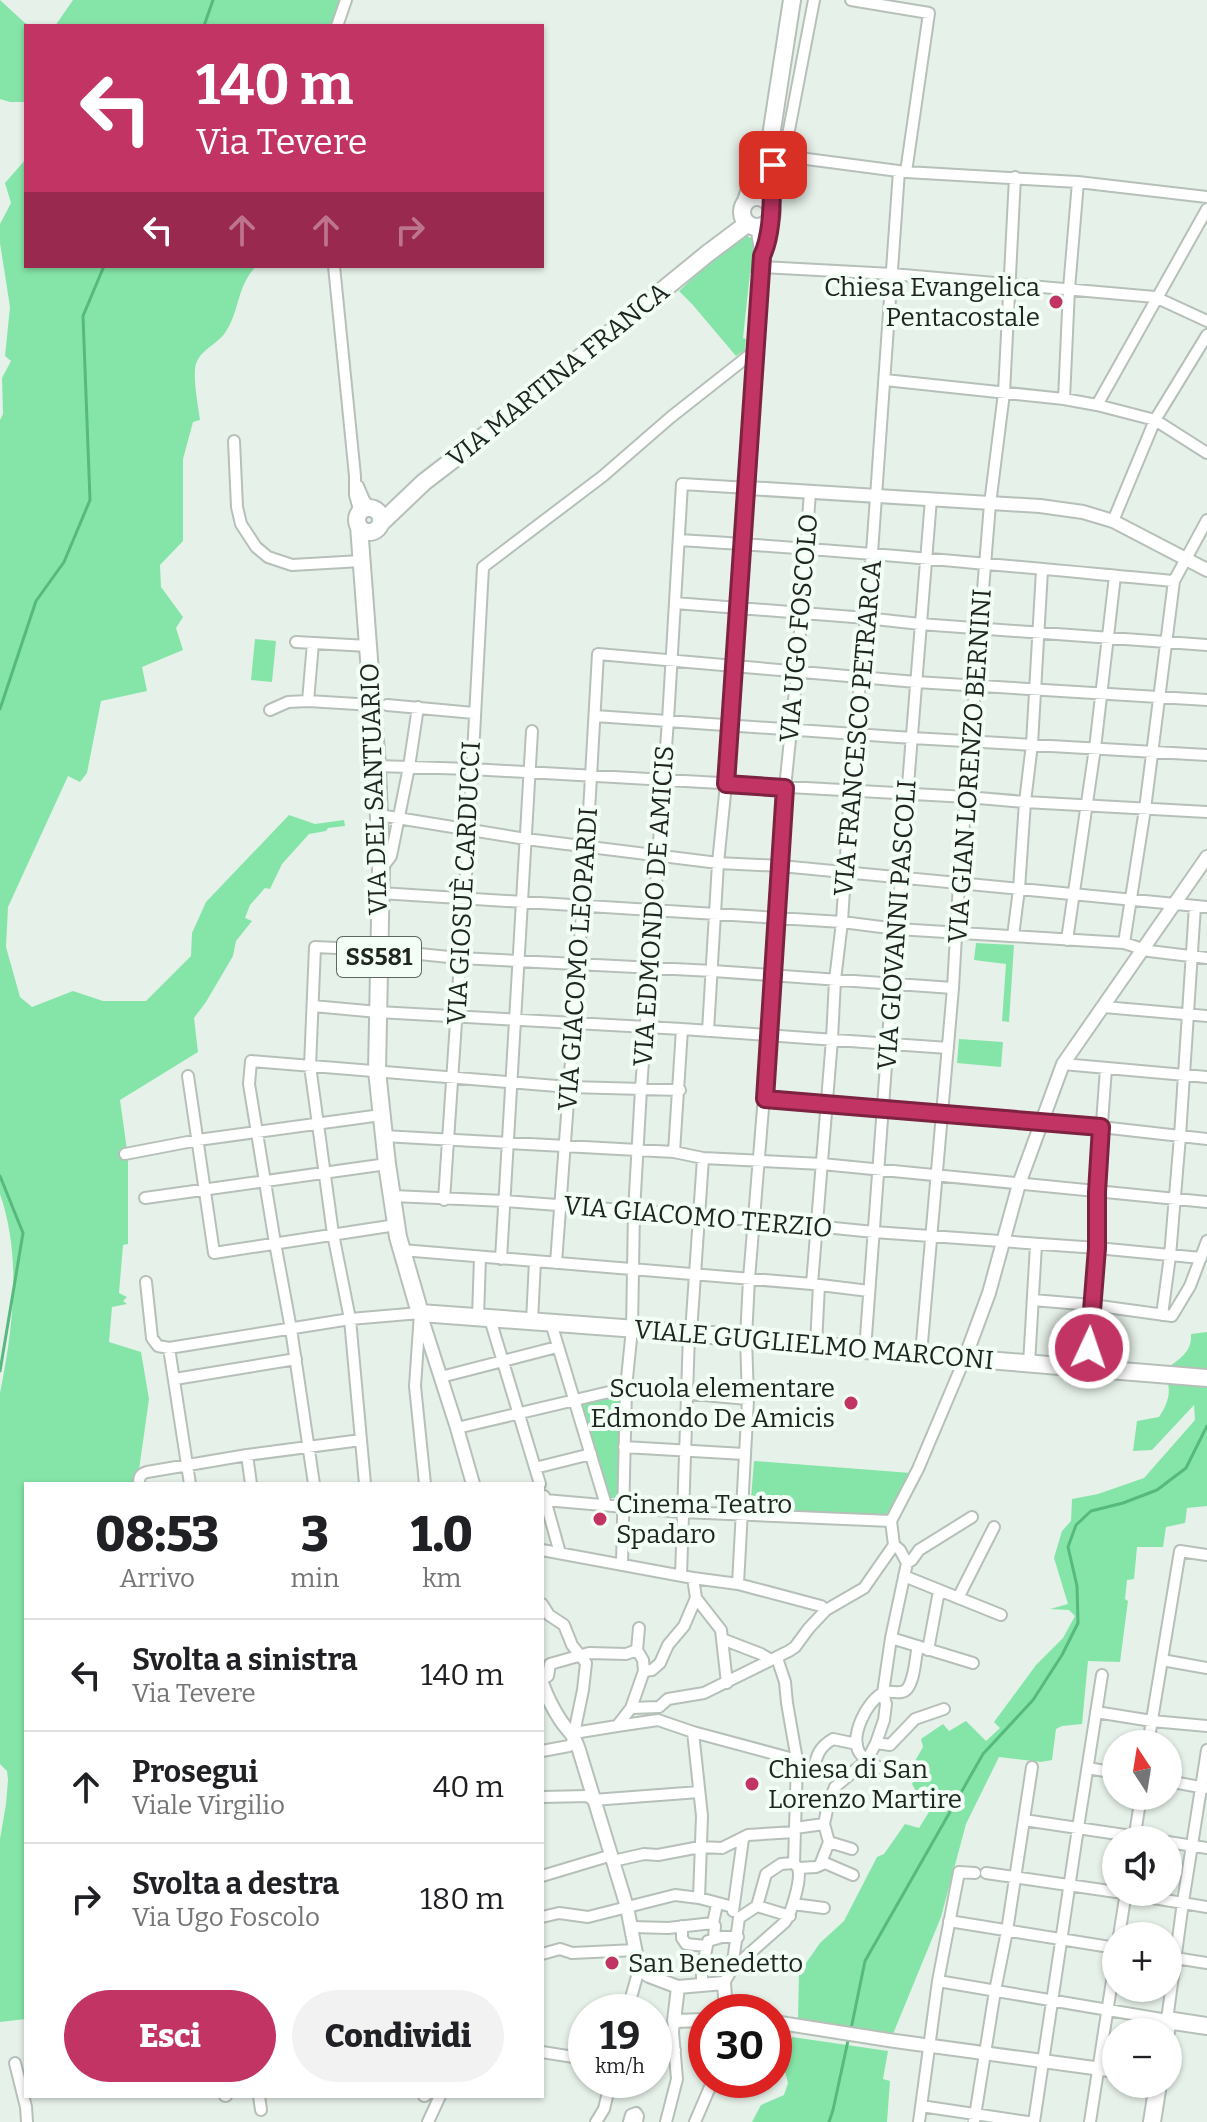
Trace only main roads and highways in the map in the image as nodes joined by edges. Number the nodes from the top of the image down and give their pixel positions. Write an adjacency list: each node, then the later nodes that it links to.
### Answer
1 (792, 0): 2 (main road, VIA MARTINA FRANCA)
2 (776, 152): 3 (main road, VIA MARTINA FRANCA); 4 (main road, VIA MARTINA FRANCA)
3 (770, 212): 4 (main road); 4 (main road)
4 (747, 215): 5 (main road, VIA MARTINA FRANCA)
5 (370, 518): 6 (main road, VIA DEL SANTUARIO / SS581); 6 (main road, VIA DEL SANTUARIO / SS581)
6 (364, 597): 7 (main road, VIA DEL SANTUARIO / SS581)
7 (420, 1313): 8 (main road, VIALE GUGLIELMO MARCONI)
8 (1207, 1378)
9 (1182, 2026): 10 (main road)
10 (1207, 2026)
11 (1156, 2098): 12 (main road)
12 (1152, 2122)

